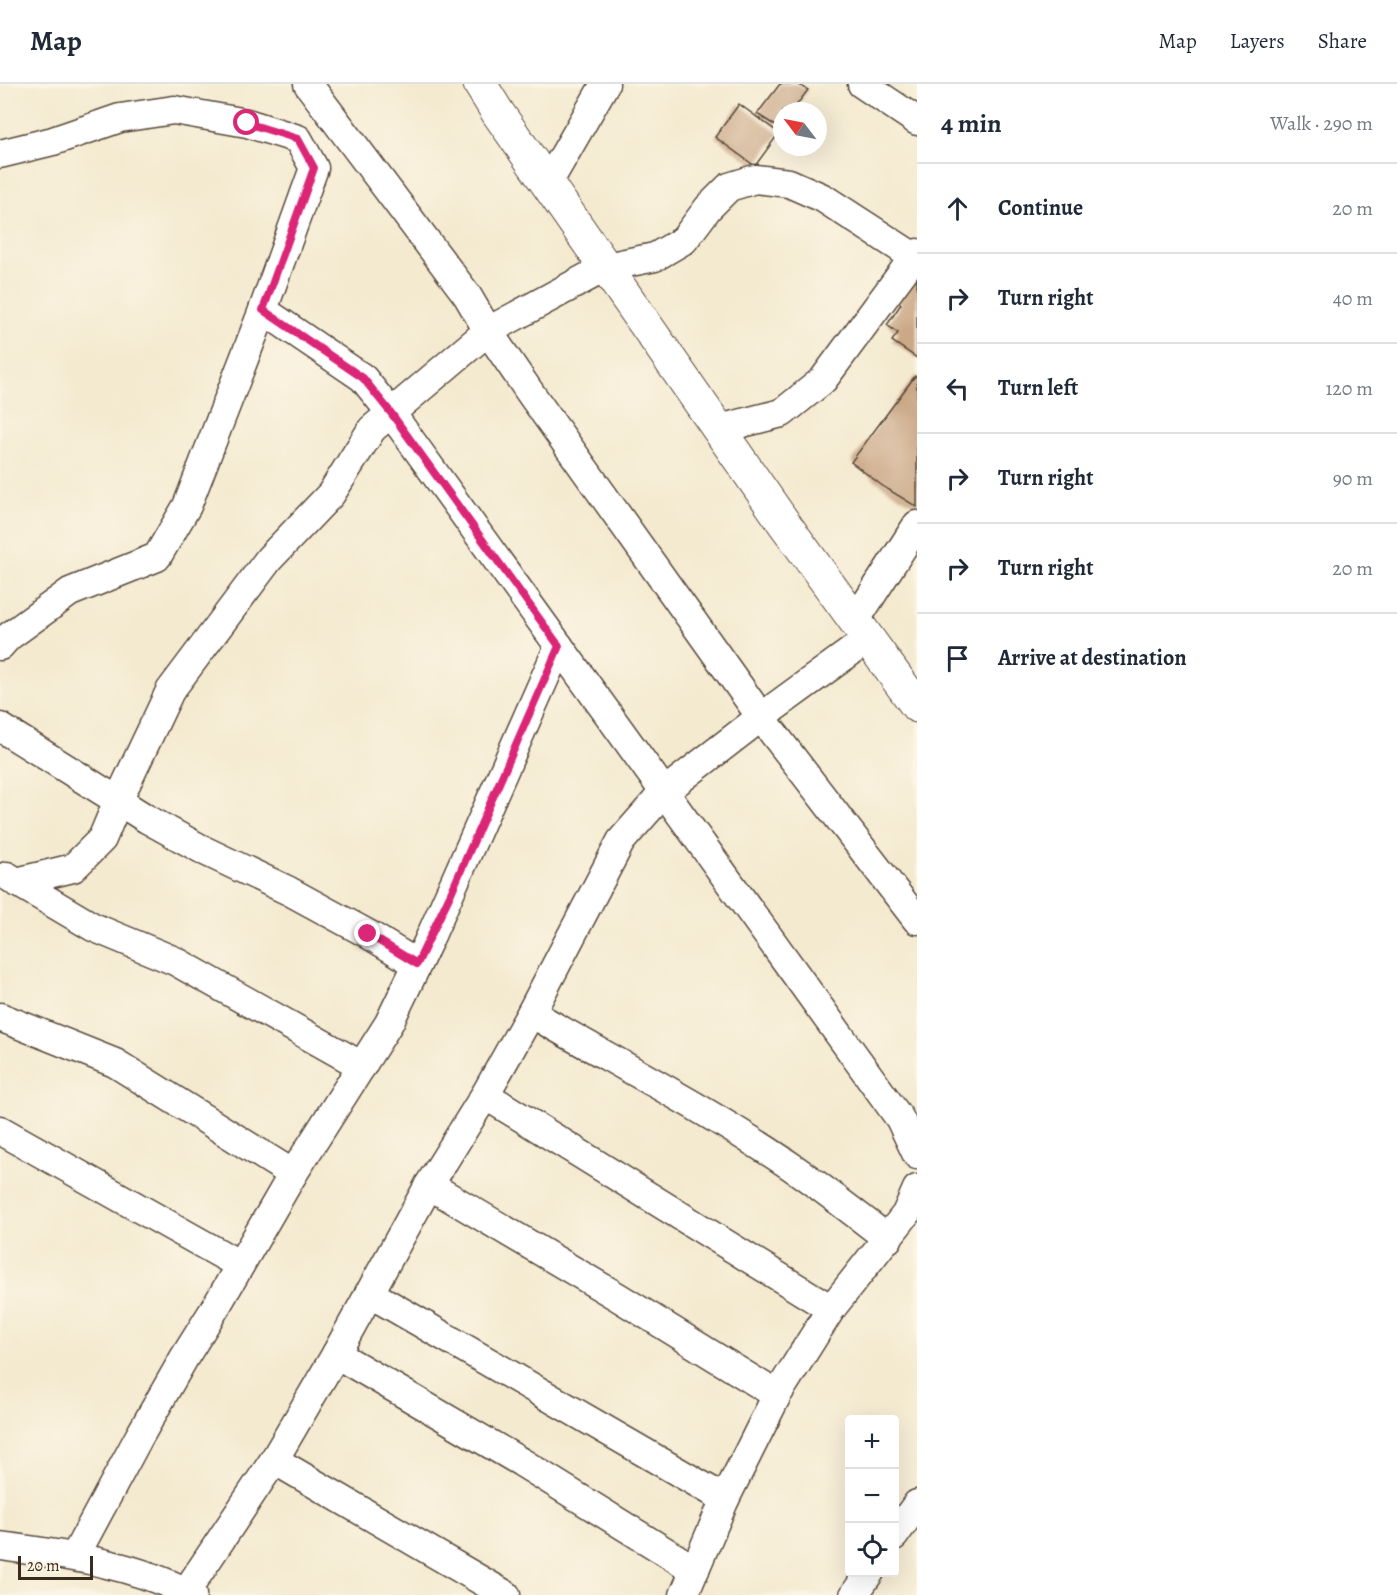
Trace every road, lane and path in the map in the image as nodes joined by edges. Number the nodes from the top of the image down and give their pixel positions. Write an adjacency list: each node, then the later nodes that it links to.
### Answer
1 (308, 84): 11 (street)
2 (480, 84): 7 (street)
3 (605, 84): 7 (street)
4 (862, 84): 5 (street)
5 (917, 121)
6 (0, 154): 10 (street)
7 (548, 183): 9 (street)
8 (915, 255): 9 (street); 13 (street)
9 (606, 267): 11 (street); 13 (street)
10 (263, 310): 12 (street); 16 (street)
11 (488, 331): 12 (street); 19 (street)
12 (391, 413): 17 (street); 22 (street)
13 (719, 429): 15 (street)
14 (917, 525): 15 (street)
15 (861, 630): 18 (street); 19 (street)
16 (0, 646)
17 (559, 646): 21 (street); 25 (street)
18 (917, 706)
19 (761, 717): 21 (street); 24 (street)
20 (0, 727): 22 (street)
21 (664, 792): 26 (street); 31 (street)
22 (118, 801): 23 (street); 25 (street)
23 (8, 877): 28 (street)
24 (917, 920)
25 (417, 964): 28 (street)
26 (531, 1013): 29 (street); 35 (street)
27 (0, 1017): 32 (street)
28 (362, 1066): 32 (street)
29 (485, 1095): 33 (street); 38 (street)
30 (0, 1130): 36 (street)
31 (917, 1155)
32 (293, 1174): 36 (street)
33 (429, 1185): 37 (street); 40 (street)
34 (917, 1189): 35 (street)
35 (888, 1239): 38 (street)
36 (240, 1265): 46 (street)
37 (369, 1293): 39 (street); 42 (street)
38 (831, 1309): 40 (street)
39 (336, 1354): 41 (street); 48 (street)
40 (777, 1395): 42 (street)
41 (274, 1460): 49 (street); 50 (street)
42 (725, 1499): 48 (street)
43 (917, 1504): 44 (street)
44 (899, 1529)
45 (0, 1546): 46 (street)
46 (75, 1556): 49 (street)
47 (867, 1577): 51 (street)
48 (689, 1582)
49 (189, 1593)
50 (506, 1595)
51 (854, 1595)

